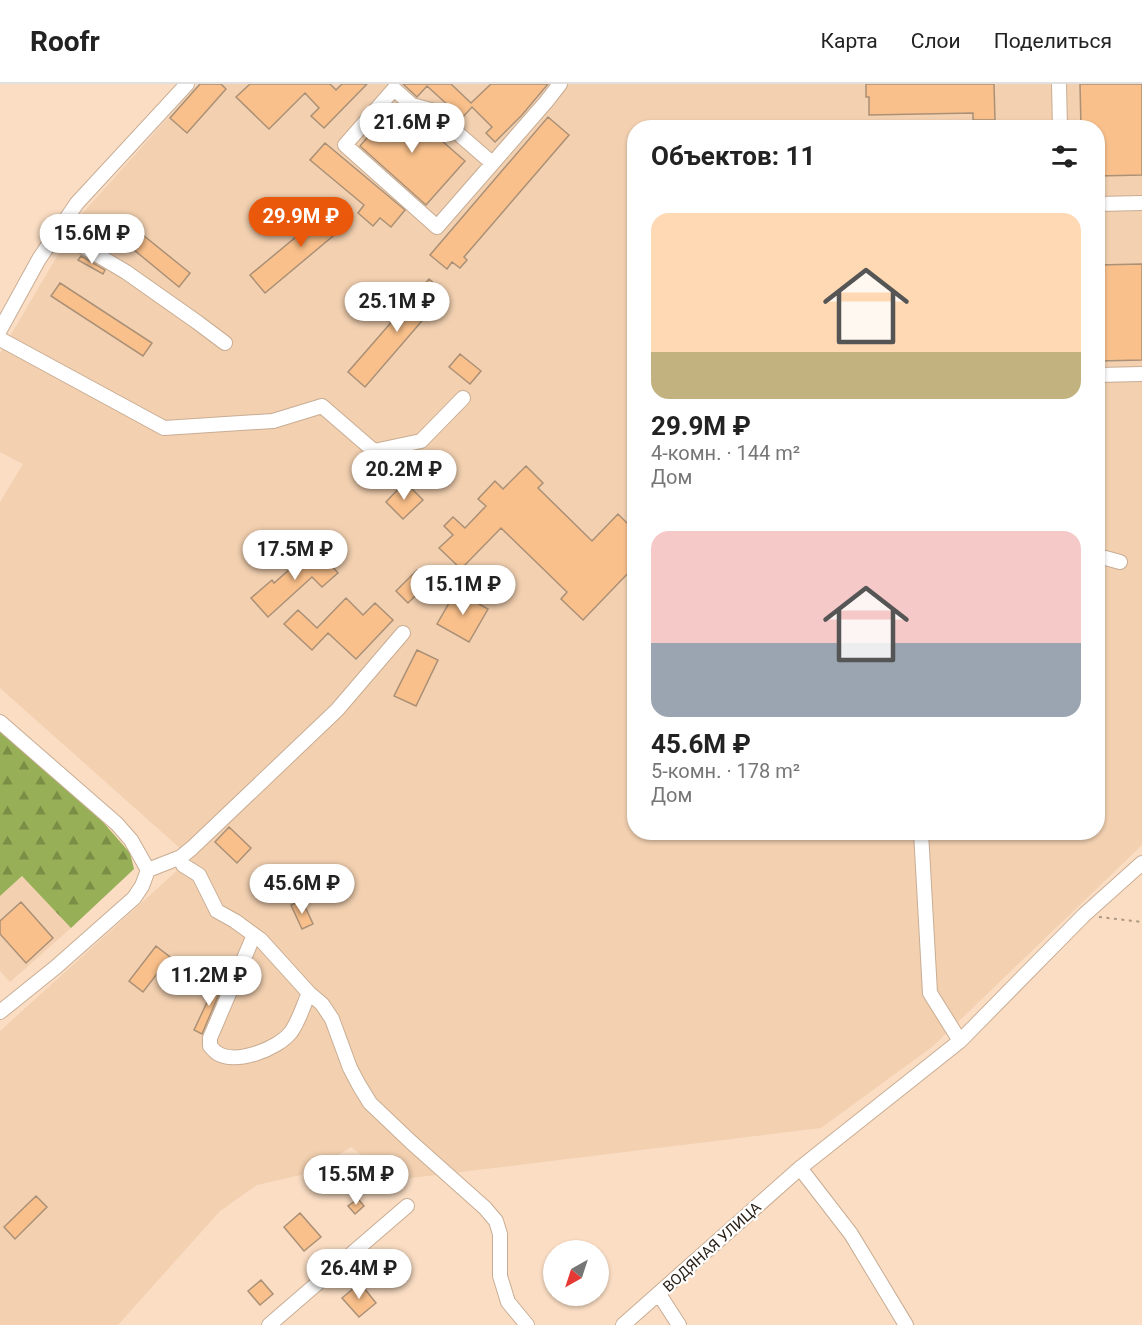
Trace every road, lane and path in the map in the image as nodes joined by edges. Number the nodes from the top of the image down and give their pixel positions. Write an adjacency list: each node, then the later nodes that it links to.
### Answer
1 (187, 84): 8 (street)
2 (560, 84): 5 (street)
3 (1059, 84): 4 (street)
4 (1060, 120)
5 (492, 163): 5 (street)
6 (1142, 203): 7 (street)
7 (1105, 204)
8 (57, 231): 9 (street); 11 (street)
9 (0, 330)
10 (0, 339): 14 (street)
11 (225, 344)
12 (1142, 374): 13 (street)
13 (1105, 375)
14 (463, 398)
15 (1105, 558): 16 (street)
16 (1120, 562)
17 (403, 633): 22 (street)
18 (0, 722): 22 (street)
19 (921, 840): 28 (street)
20 (1142, 863): 23 (street, ВОДЯНАЯ УЛИЦА)
21 (183, 865): 25 (street)
22 (148, 870): 27 (street)
23 (1084, 915): 24 (path); 28 (street, ВОДЯНАЯ УЛИЦА)
24 (1142, 922)
25 (254, 935): 26 (street); 26 (street)
26 (309, 993): 33 (street)
27 (0, 1012)
28 (960, 1041): 29 (street, ВОДЯНАЯ УЛИЦА)
29 (800, 1168): 31 (street, ВОДЯНАЯ УЛИЦА); 36 (street)
30 (407, 1206): 32 (street)
31 (659, 1294): 34 (street, ВОДЯНАЯ УЛИЦА); 35 (street)
32 (269, 1325)
33 (527, 1325)
34 (623, 1325)
35 (678, 1325)
36 (906, 1325)

